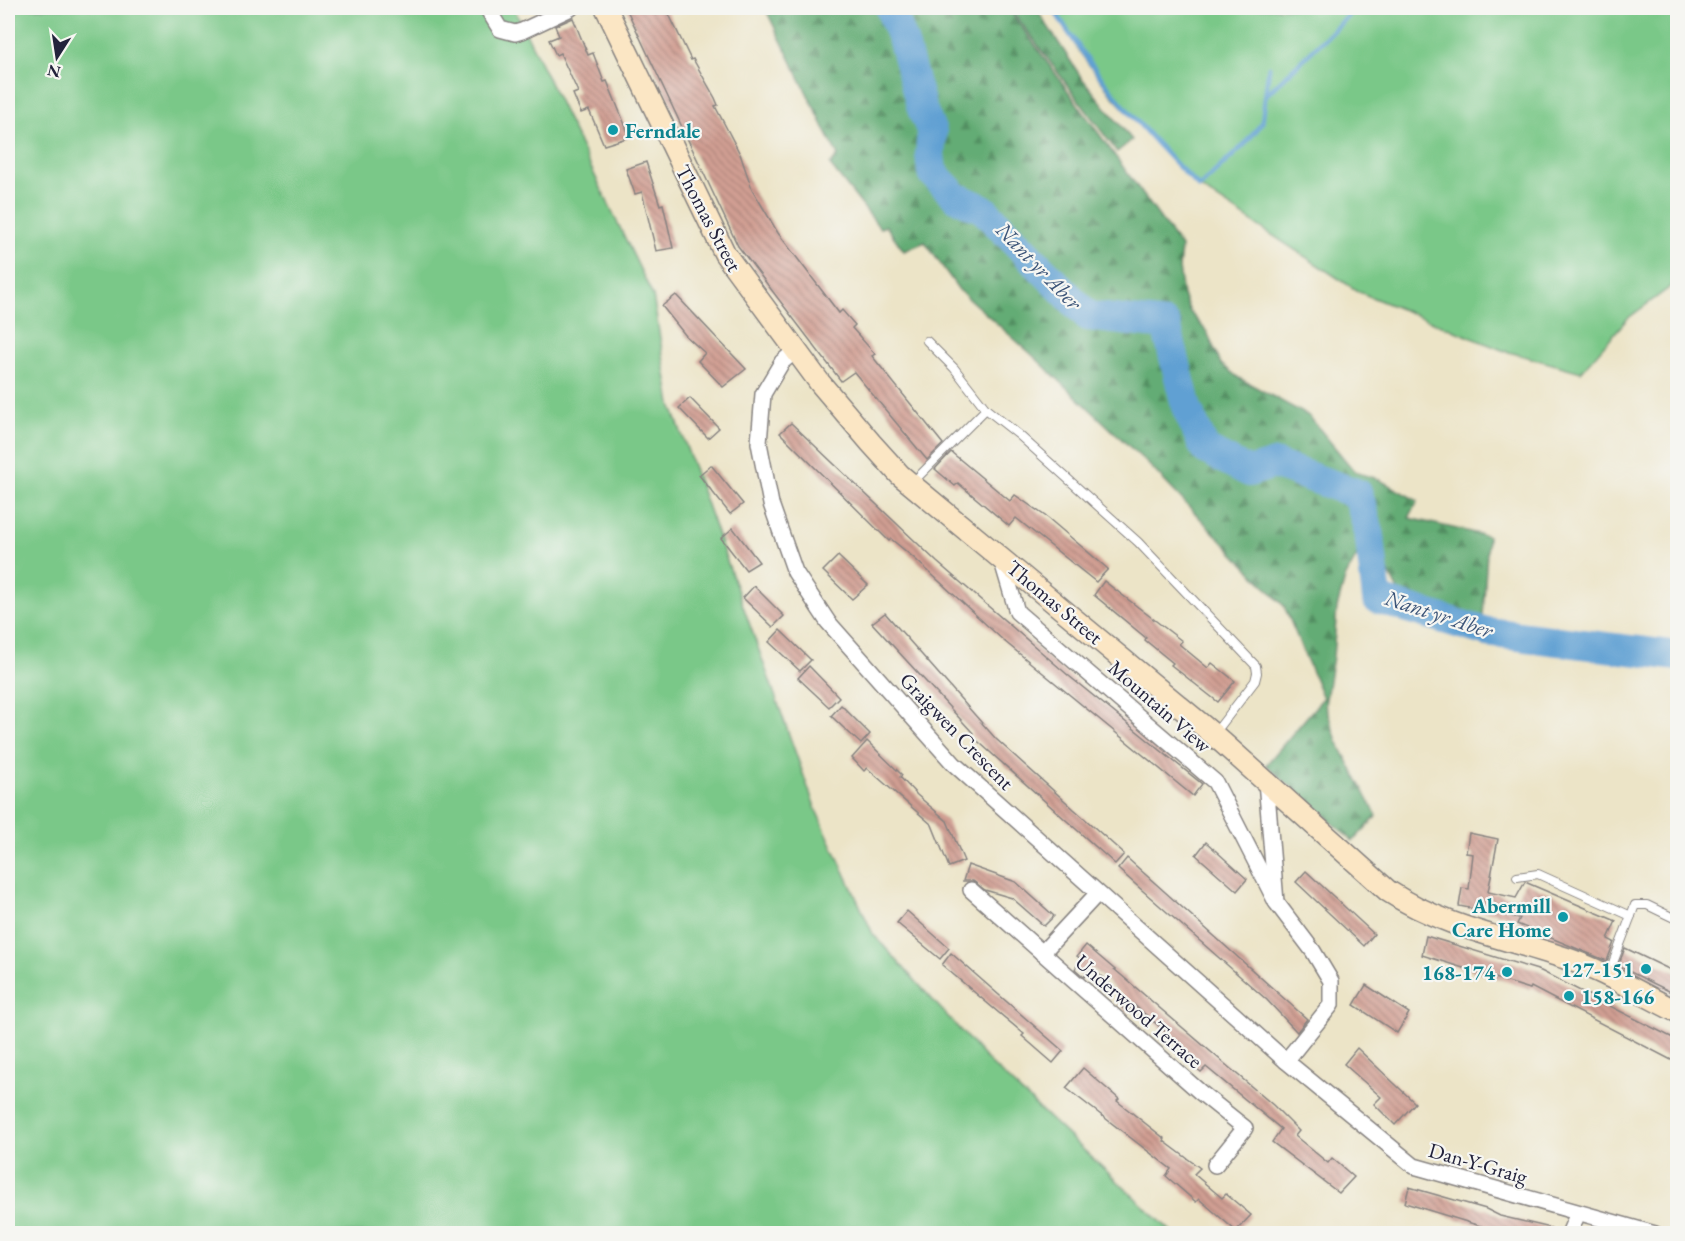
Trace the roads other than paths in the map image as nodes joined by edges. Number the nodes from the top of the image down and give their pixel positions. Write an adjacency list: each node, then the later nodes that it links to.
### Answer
1 (487, 8): 2 (street)
2 (571, 8)
3 (606, 8): 5 (main road, Thomas Street)
4 (927, 341): 6 (lane)
5 (796, 350): 7 (main road, Thomas Street); 13 (street, Graigwen Crescent)
6 (986, 409): 7 (lane); 9 (lane)
7 (911, 484): 8 (main road, Thomas Street)
8 (1000, 557): 9 (main road, Thomas Street); 14 (street, Mountain View)
9 (1214, 735): 10 (main road, Thomas Street)
10 (1266, 781): 14 (street); 18 (main road, Thomas Street)
11 (1517, 877): 15 (lane)
12 (971, 890): 17 (street, Underwood Terrace)
13 (1097, 894): 17 (street); 20 (street, Graigwen Crescent)
14 (1276, 902): 20 (street, Mountain View)
15 (1631, 916): 16 (lane); 18 (lane)
16 (1677, 920)
17 (1042, 953): 21 (street, Underwood Terrace)
18 (1608, 977): 19 (main road, Thomas Street)
19 (1677, 1012)
20 (1286, 1060): 22 (street, Dan-Y-Graig)
21 (1215, 1165)
22 (1578, 1213): 23 (street); 24 (street, Dan-Y-Graig)
23 (1569, 1233)
24 (1655, 1233)

